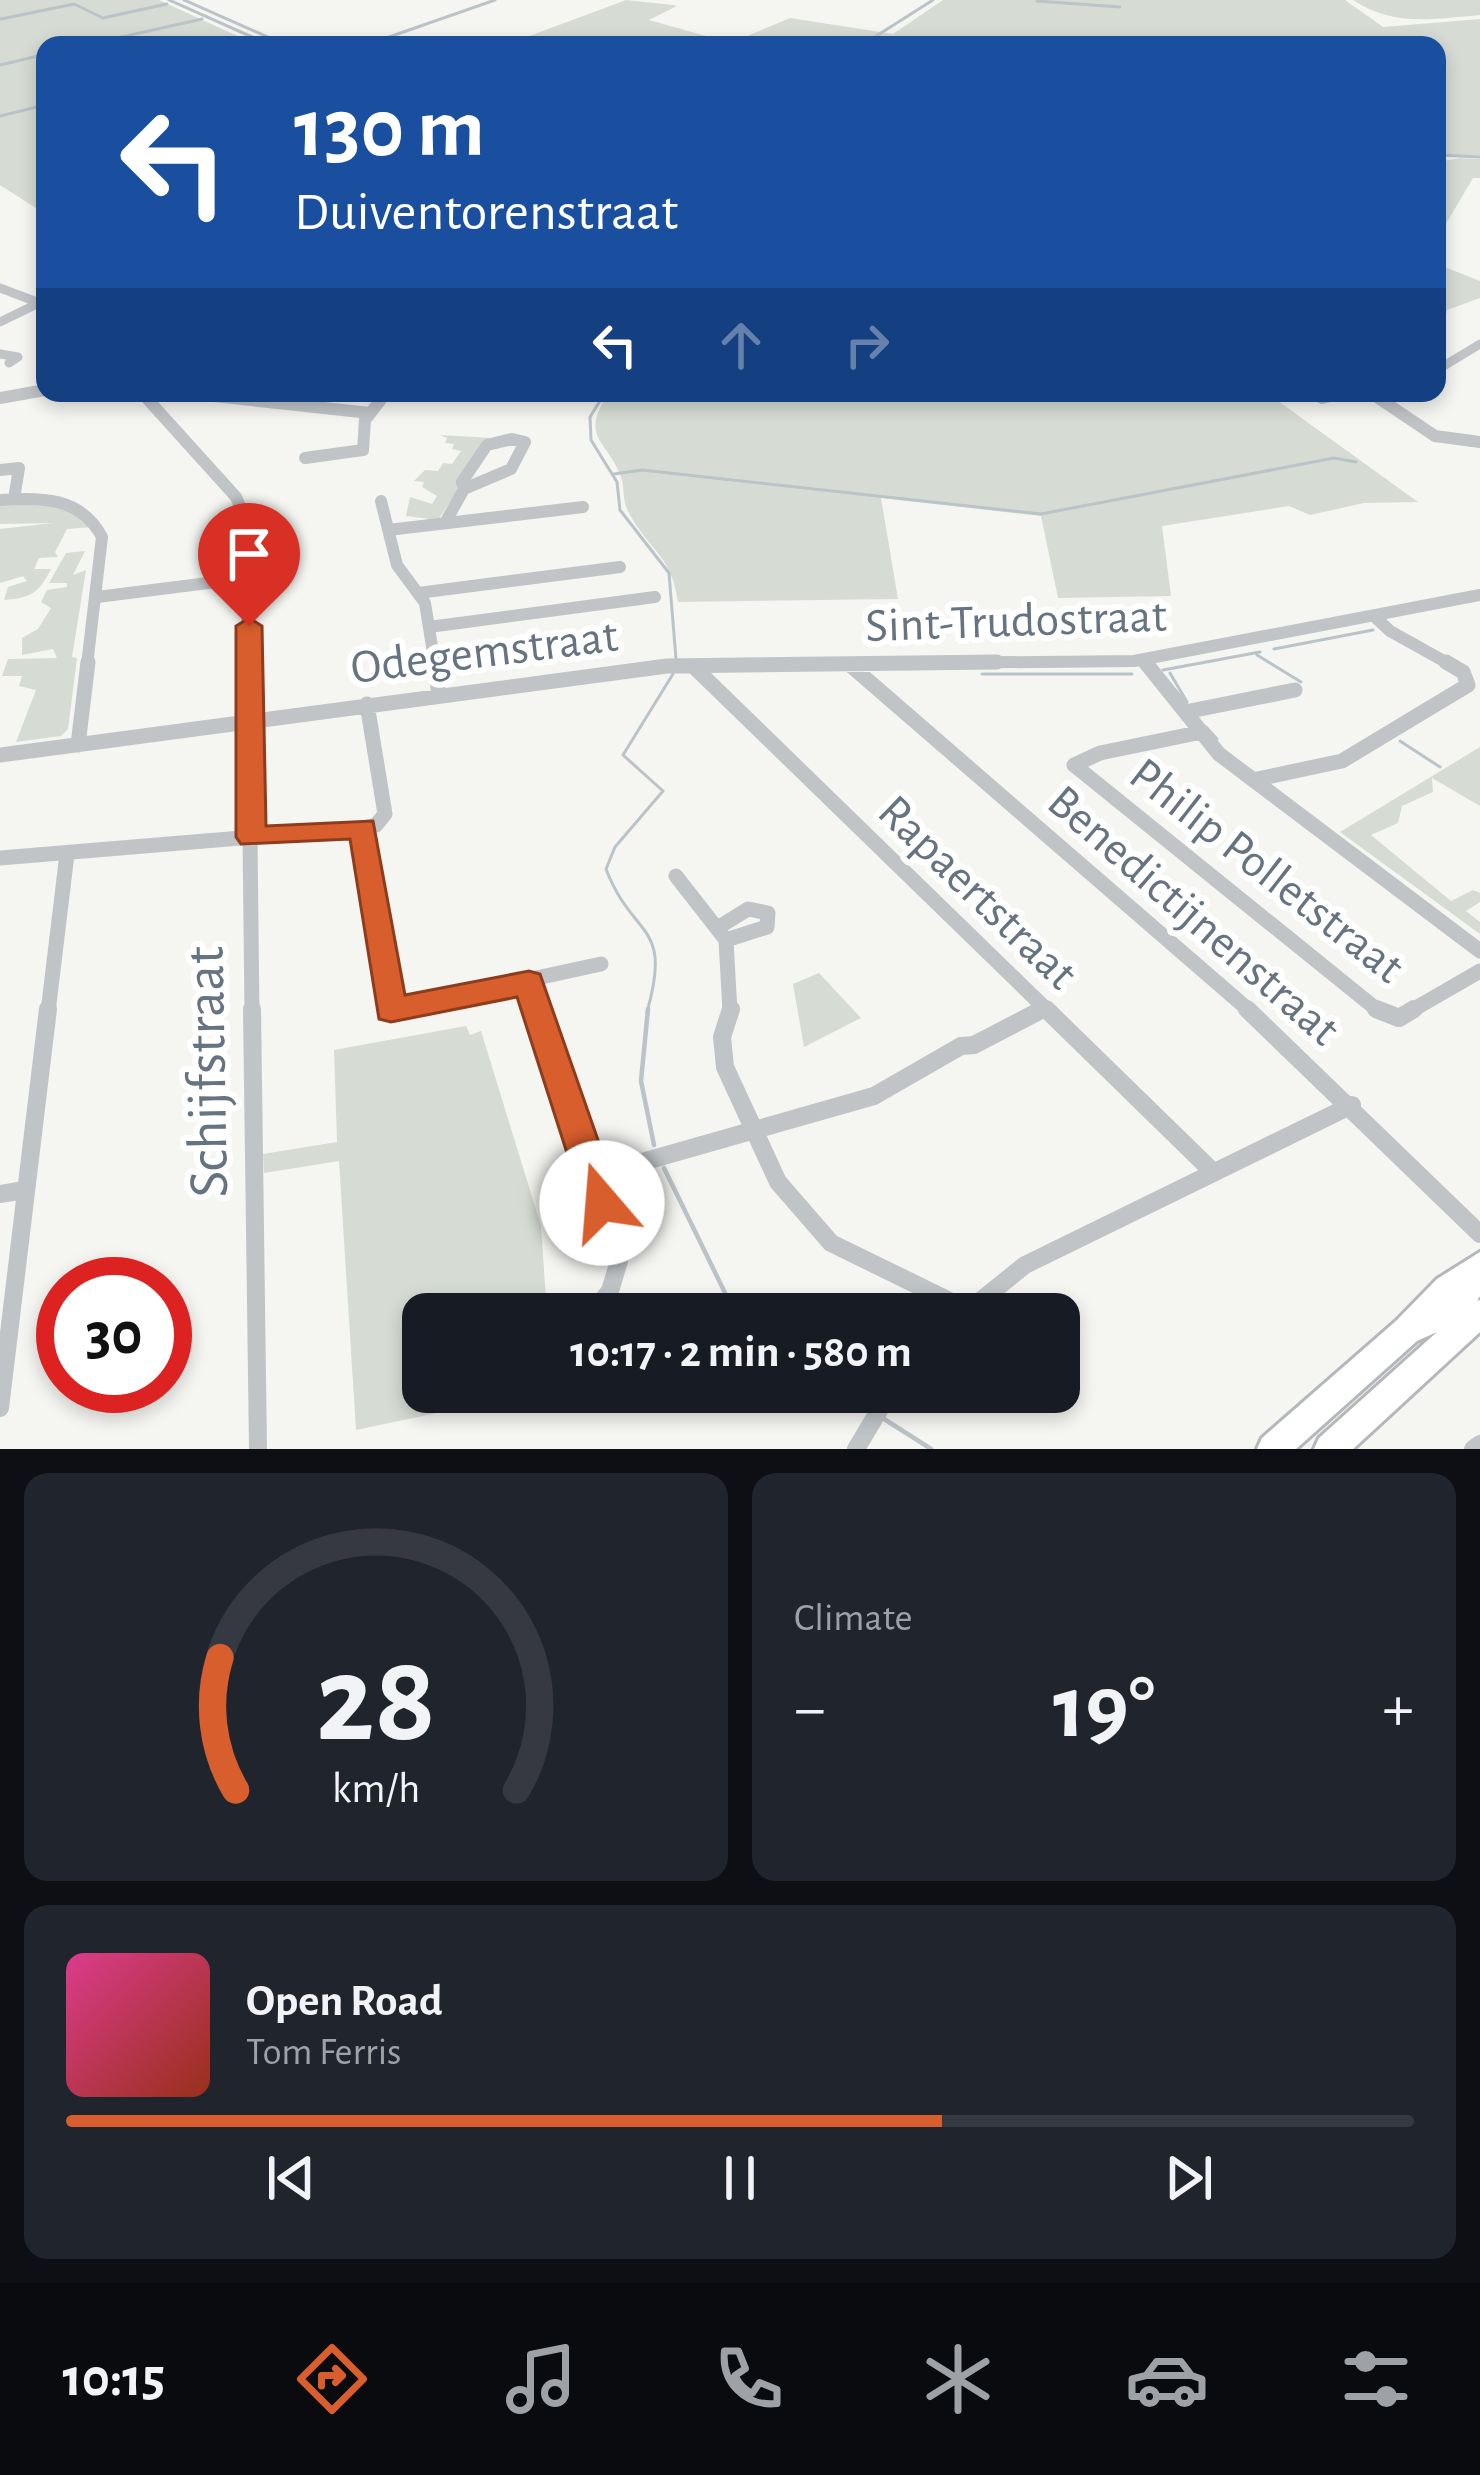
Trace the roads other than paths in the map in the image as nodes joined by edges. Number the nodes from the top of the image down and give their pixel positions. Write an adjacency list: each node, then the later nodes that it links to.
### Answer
1 (0, 288): 2 (street)
2 (36, 302)
3 (36, 307): 4 (street)
4 (0, 322)
5 (1480, 345): 6 (street)
6 (1446, 365)
7 (36, 392): 8 (street)
8 (0, 398)
9 (150, 402): 24 (street, Schijfstraat)
10 (269, 402): 13 (street)
11 (379, 402): 13 (street)
12 (1384, 402): 14 (street)
13 (370, 413): 15 (street)
14 (1480, 442)
15 (305, 458)
16 (0, 470): 18 (street)
17 (464, 489): 17 (street); 21 (street)
18 (7, 500): 27 (street)
19 (381, 500): 22 (street)
20 (583, 507): 21 (street)
21 (445, 523): 22 (street)
22 (388, 530): 25 (street)
23 (620, 567): 25 (street)
24 (248, 578): 27 (street); 38 (street, Schijfstraat)
25 (418, 593): 30 (street)
26 (1480, 595): 29 (street, Sint-Trudostraat)
27 (97, 596): 40 (street)
28 (656, 597): 30 (street)
29 (1374, 616): 31 (street, Sint-Trudostraat); 42 (street)
30 (429, 627): 35 (street)
31 (1143, 660): 32 (street, Sint-Trudostraat); 37 (street, Philip Polletstraat)
32 (849, 664): 33 (street, Sint-Trudostraat); 53 (street, Benedictijnenstraat)
33 (693, 666): 35 (street, Odegemstraat); 52 (street, Rapaertstraat)
34 (1294, 690): 37 (street)
35 (439, 695): 36 (street, Odegemstraat)
36 (367, 704): 38 (street, Odegemstraat); 43 (street)
37 (1185, 712): 39 (street, Philip Polletstraat)
38 (250, 722): 40 (street, Odegemstraat); 44 (street, Schijfstraat)
39 (1202, 733): 42 (street, Philip Polletstraat); 50 (street, Philip Polletstraat)
40 (78, 745): 41 (street, Odegemstraat)
41 (0, 755)
42 (1253, 781): 48 (street, Philip Polletstraat)
43 (363, 828): 44 (street); 51 (street)
44 (251, 837): 45 (street); 67 (street, Schijfstraat)
45 (67, 854): 46 (street); 57 (street)
46 (0, 858)
47 (676, 876): 54 (street)
48 (1480, 951)
49 (601, 964): 51 (street)
50 (1480, 971)
51 (529, 983): 56 (street)
52 (1044, 1010): 54 (street); 55 (street, Rapaertstraat)
53 (1352, 1105): 55 (street); 59 (street, Benedictijnenstraat)
54 (756, 1132): 56 (street); 62 (street)
55 (1211, 1170): 63 (street)
56 (593, 1176): 61 (street)
57 (24, 1190): 58 (street); 65 (street)
58 (0, 1194)
59 (1480, 1234)
60 (1480, 1268): 69 (main road)
61 (609, 1293)
62 (928, 1293)
63 (990, 1293)
64 (1480, 1313): 70 (main road)
65 (0, 1408)
66 (877, 1413): 68 (street)
67 (258, 1449)
68 (856, 1449)
69 (1273, 1449)
70 (1330, 1449)

